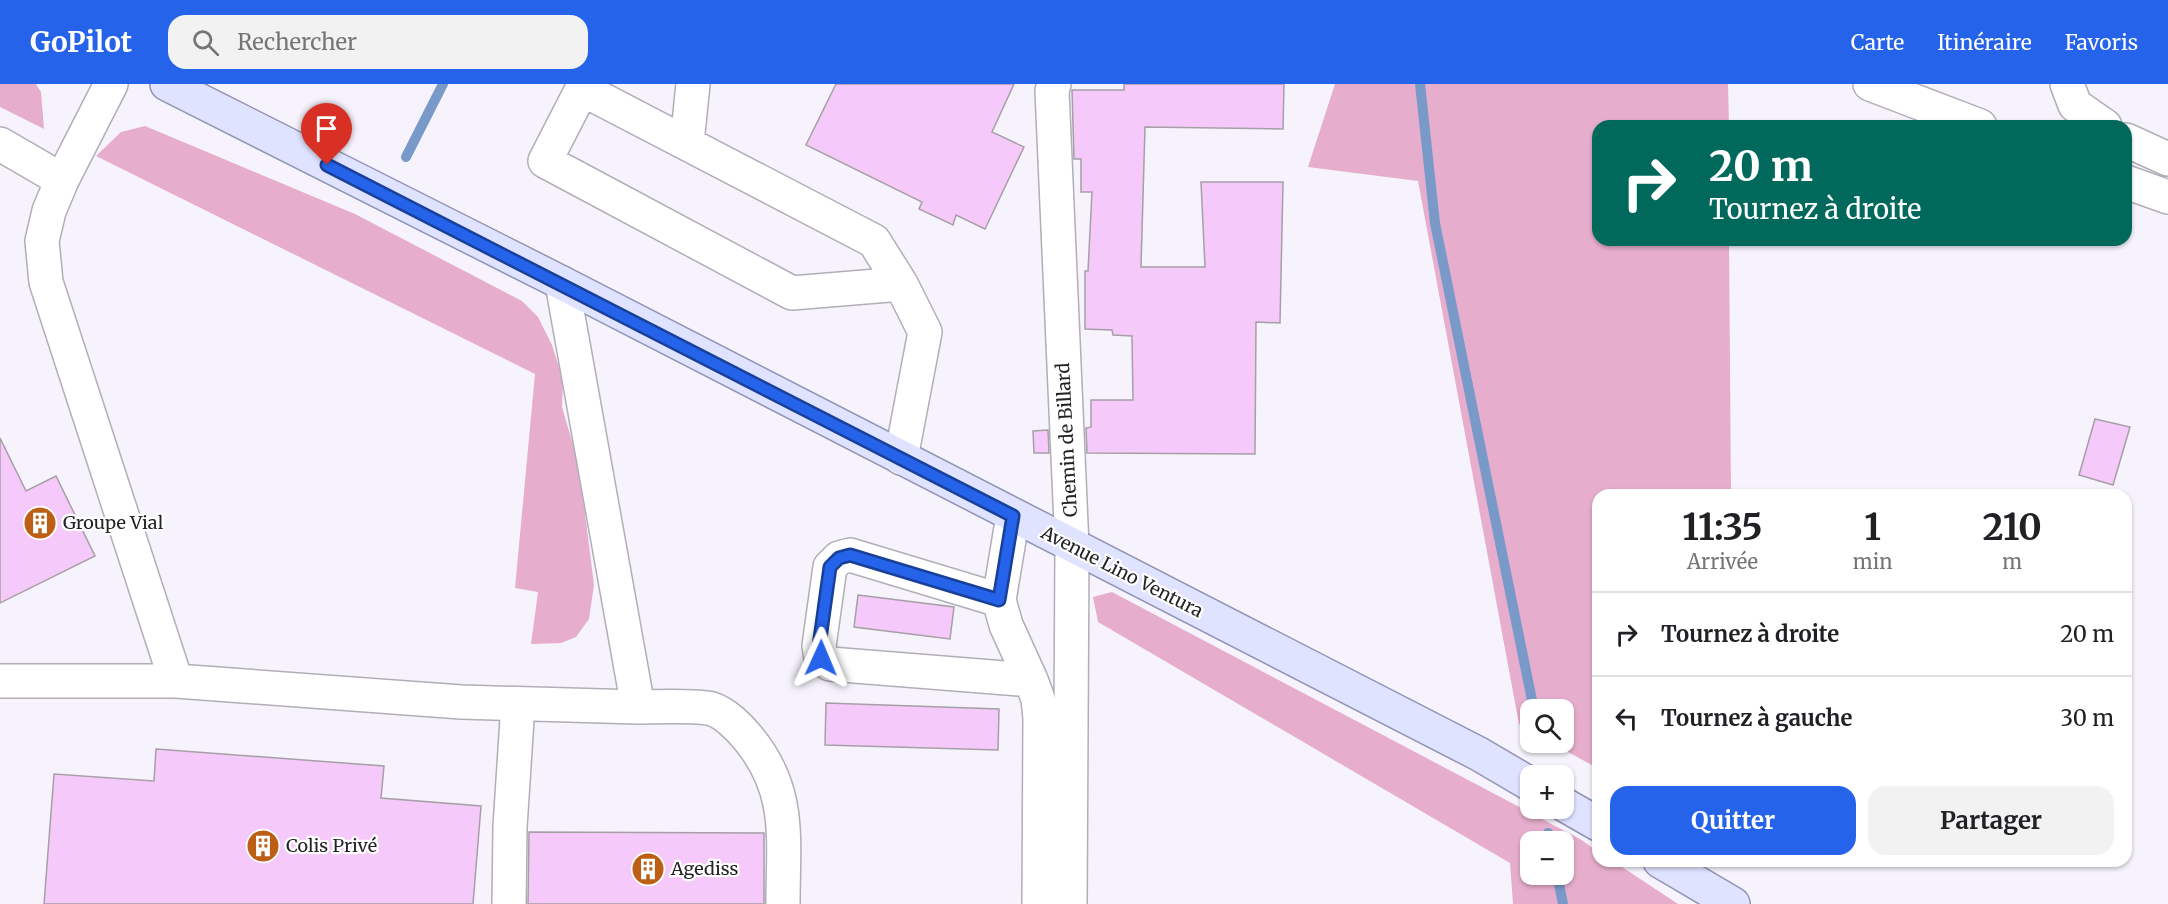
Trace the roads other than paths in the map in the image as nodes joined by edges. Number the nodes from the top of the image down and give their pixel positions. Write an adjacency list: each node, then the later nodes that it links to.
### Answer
1 (111, 84): 13 (street)
2 (693, 84): 9 (street)
3 (1054, 84): 20 (street, Chemin de Billard)
4 (1870, 84): 7 (street)
5 (172, 85): 16 (main road, Avenue Lino Ventura)
6 (2071, 94): 8 (street)
7 (1964, 120)
8 (2099, 120)
9 (687, 143): 17 (street); 17 (street)
10 (2132, 143): 12 (street)
11 (0, 144): 13 (street)
12 (2168, 159)
13 (63, 180): 24 (street)
14 (2132, 184): 15 (street)
15 (2168, 197)
16 (562, 283): 18 (main road, Avenue Lino Ventura); 26 (street)
17 (901, 284): 18 (street)
18 (901, 458): 19 (main road, Avenue Lino Ventura)
19 (1013, 516): 20 (main road, Avenue Lino Ventura); 21 (street)
20 (1072, 547): 27 (main road, Avenue Lino Ventura); 34 (street, Chemin de Billard)
21 (999, 600): 22 (street); 22 (street)
22 (1031, 680): 33 (street)
23 (0, 681): 24 (street)
24 (176, 681): 25 (street)
25 (518, 704): 26 (street); 31 (street)
26 (638, 707): 32 (street)
27 (1520, 778)
28 (1574, 810): 29 (main road)
29 (1592, 821)
30 (1670, 867): 35 (main road)
31 (509, 904)
32 (783, 904)
33 (1039, 904)
34 (1070, 904)
35 (1733, 904)

